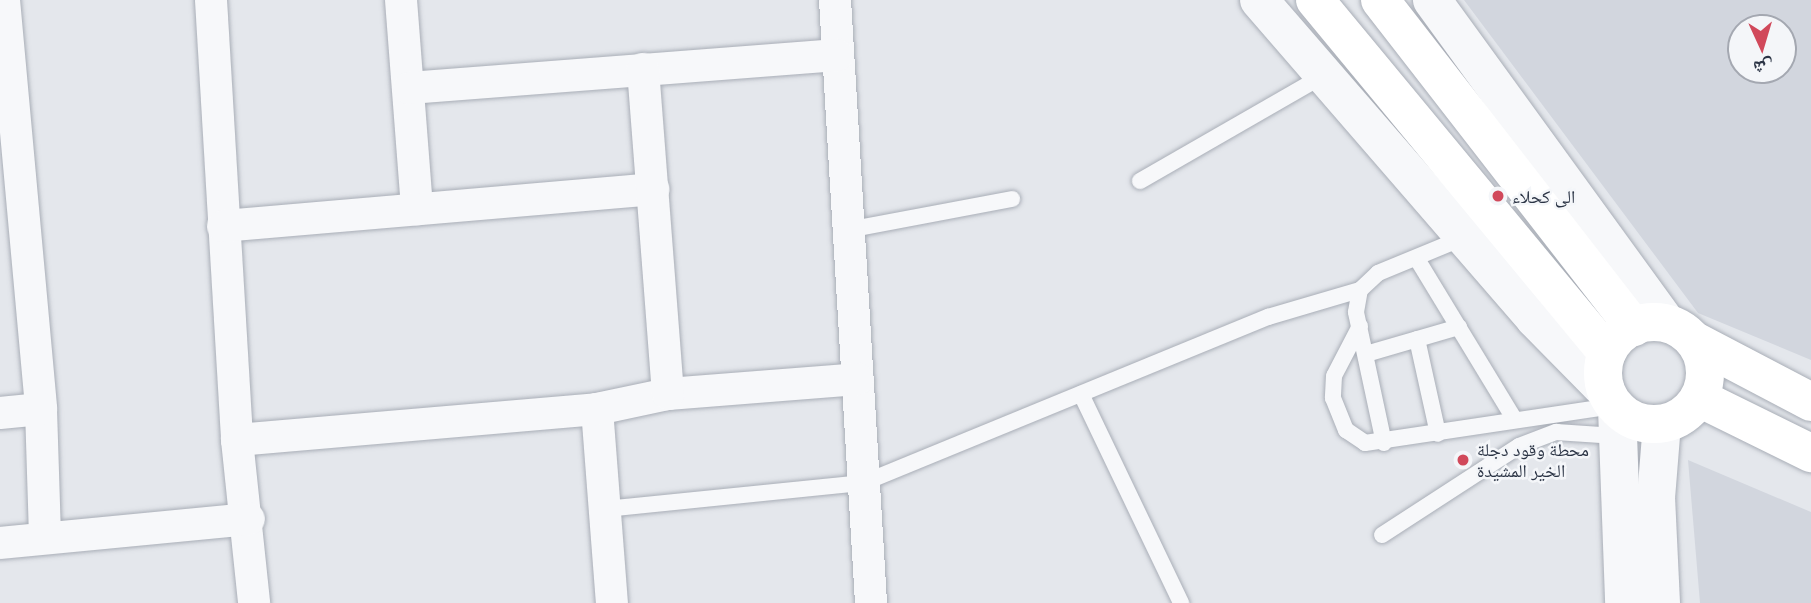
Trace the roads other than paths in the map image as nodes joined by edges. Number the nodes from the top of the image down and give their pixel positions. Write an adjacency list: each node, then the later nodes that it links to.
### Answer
1 (4, 0): 33 (street)
2 (211, 0): 17 (street)
3 (401, 0): 12 (street)
4 (835, 0): 9 (street)
5 (1259, 0): 11 (street)
6 (1315, 0): 26 (main road)
7 (1380, 0): 24 (main road)
8 (1432, 0): 24 (street)
9 (838, 55): 10 (street); 18 (street)
10 (643, 69): 12 (street); 14 (street)
11 (1324, 75): 13 (lane); 19 (street)
12 (409, 88): 16 (street)
13 (1140, 181)
14 (653, 190): 16 (street); 29 (street)
15 (1012, 199): 18 (lane)
16 (417, 209): 17 (street)
17 (223, 226): 40 (street)
18 (848, 230): 28 (street)
19 (1463, 238): 20 (lane); 35 (street)
20 (1417, 259): 21 (lane); 23 (lane)
21 (1360, 290): 22 (lane); 30 (lane)
22 (1360, 326): 27 (lane); 41 (lane)
23 (1459, 327): 25 (lane); 37 (lane)
24 (1665, 330): 26 (main road); 31 (main road); 32 (main road)
25 (1417, 340): 27 (lane); 39 (lane)
26 (1607, 353): 35 (main road)
27 (1366, 354): 41 (lane)
28 (857, 379): 29 (street); 43 (street)
29 (668, 394): 34 (street)
30 (1082, 394): 43 (lane); 52 (lane)
31 (1699, 398): 38 (main road); 42 (main road)
32 (1811, 402)
33 (41, 409): 36 (street); 47 (street)
34 (597, 409): 40 (street); 44 (street)
35 (1613, 409): 37 (lane); 38 (main road); 46 (lane); 53 (street)
36 (0, 414)
37 (1515, 421): 39 (lane)
38 (1662, 424): 54 (street)
39 (1438, 434): 41 (lane)
40 (237, 440): 45 (street)
41 (1384, 443)
42 (1811, 453)
43 (863, 483): 44 (lane); 51 (street)
44 (606, 509): 50 (street)
45 (249, 519): 47 (street); 49 (street)
46 (1382, 534)
47 (45, 538): 48 (street)
48 (0, 543)
49 (254, 603)
50 (612, 603)
51 (871, 603)
52 (1181, 603)
53 (1623, 603)
54 (1661, 603)

